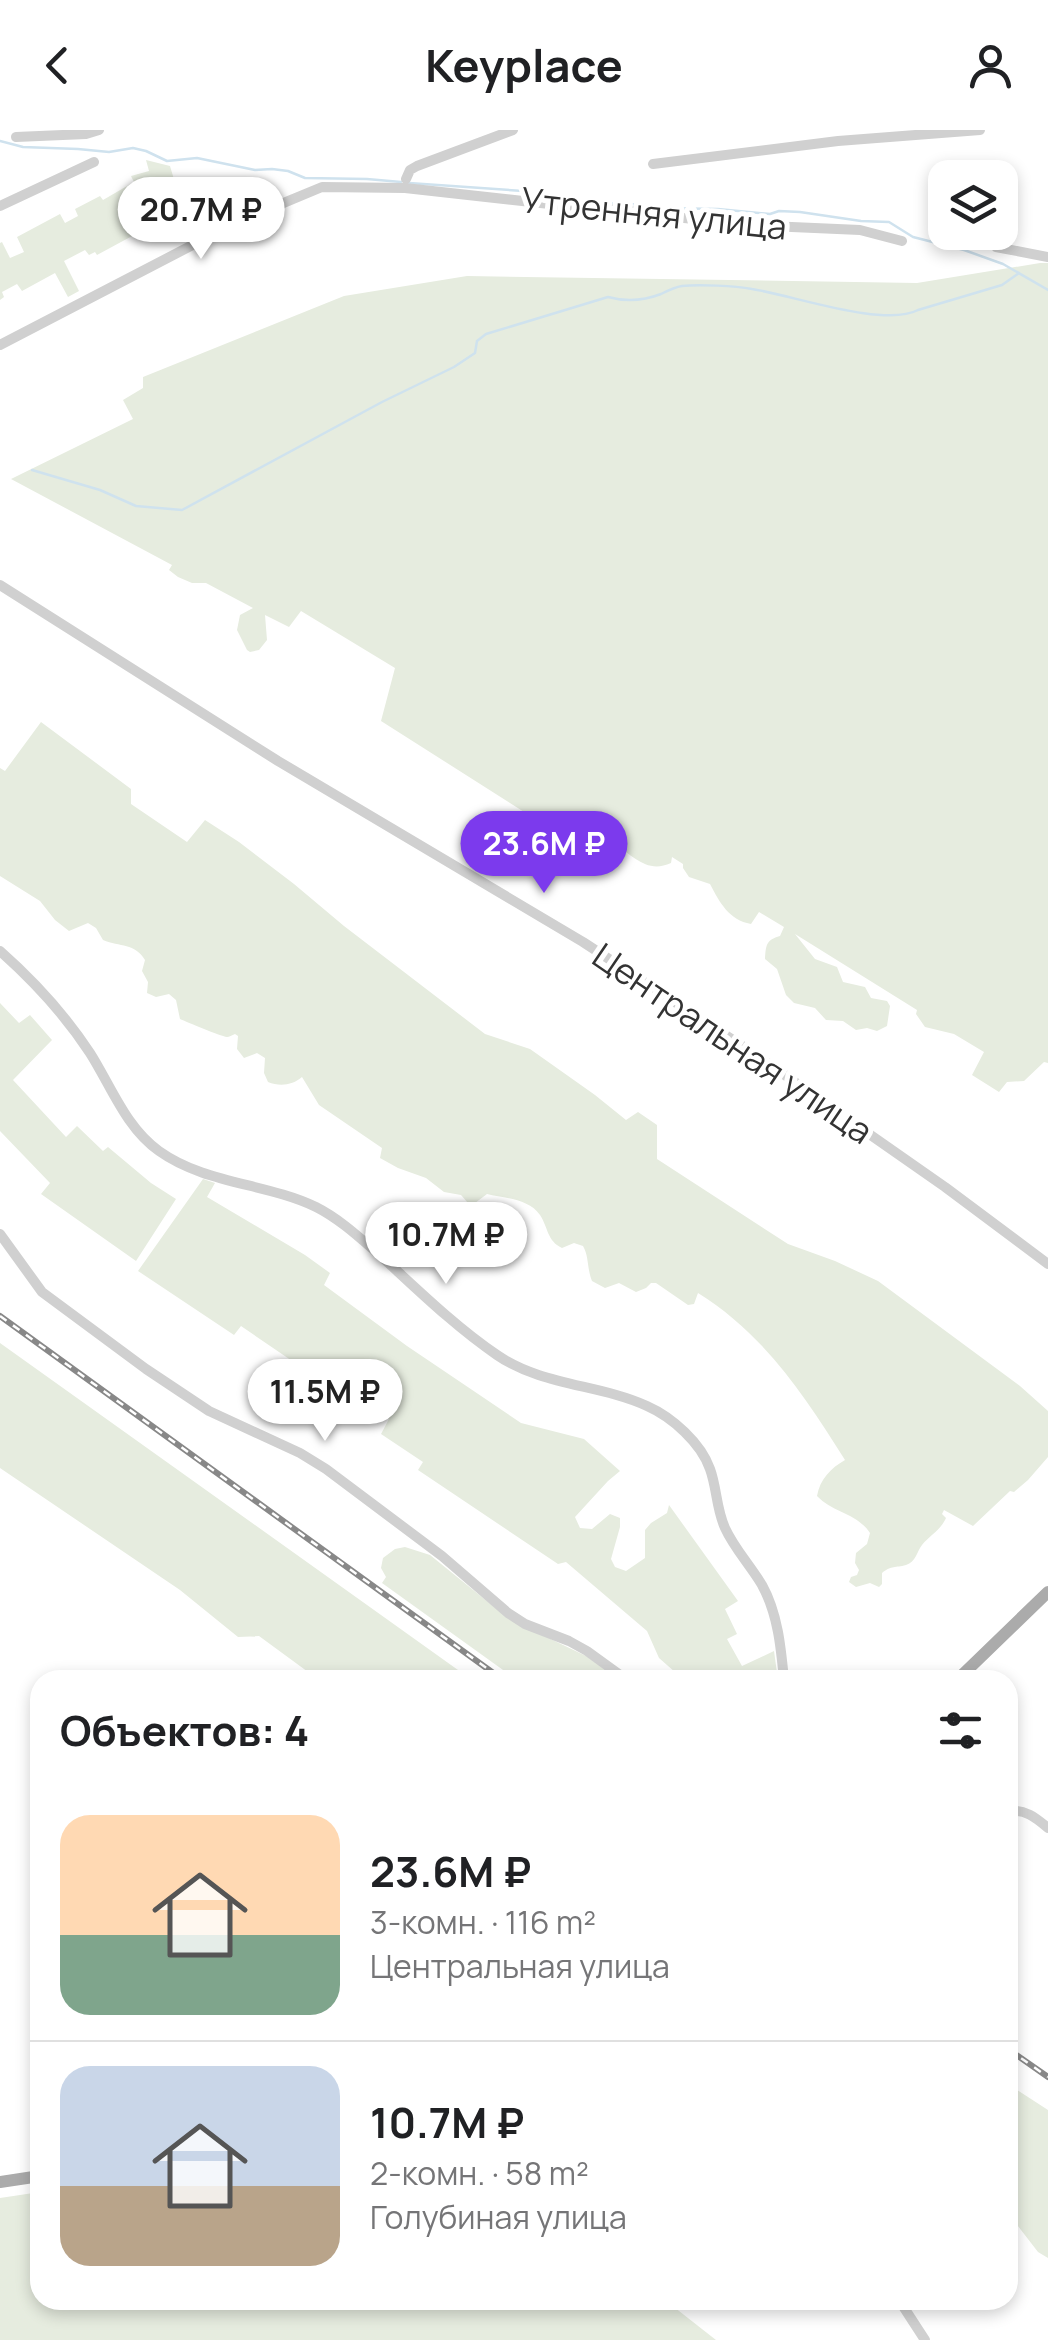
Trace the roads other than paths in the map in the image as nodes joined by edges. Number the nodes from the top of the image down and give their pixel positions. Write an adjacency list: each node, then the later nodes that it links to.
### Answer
1 (99, 130): 4 (street)
2 (513, 130): 7 (street)
3 (980, 130): 6 (street)
4 (16, 137)
5 (94, 162): 8 (street)
6 (654, 164)
7 (406, 184): 9 (street, Утренняя улица); 12 (street, Утренняя улица)
8 (0, 206)
9 (902, 241)
10 (1008, 250): 11 (street)
11 (1048, 257)
12 (0, 345)
13 (0, 585): 16 (street, Центральная улица)
14 (0, 951): 19 (street)
15 (0, 1234): 18 (street)
16 (1048, 1264)
17 (1048, 1592): 20 (main road)
18 (614, 1670)
19 (783, 1670)
20 (968, 1670)
21 (1018, 1812): 22 (street)
22 (1048, 1828)
23 (30, 2178): 24 (main road)
24 (0, 2182)
25 (906, 2310): 26 (street)
26 (926, 2340)

